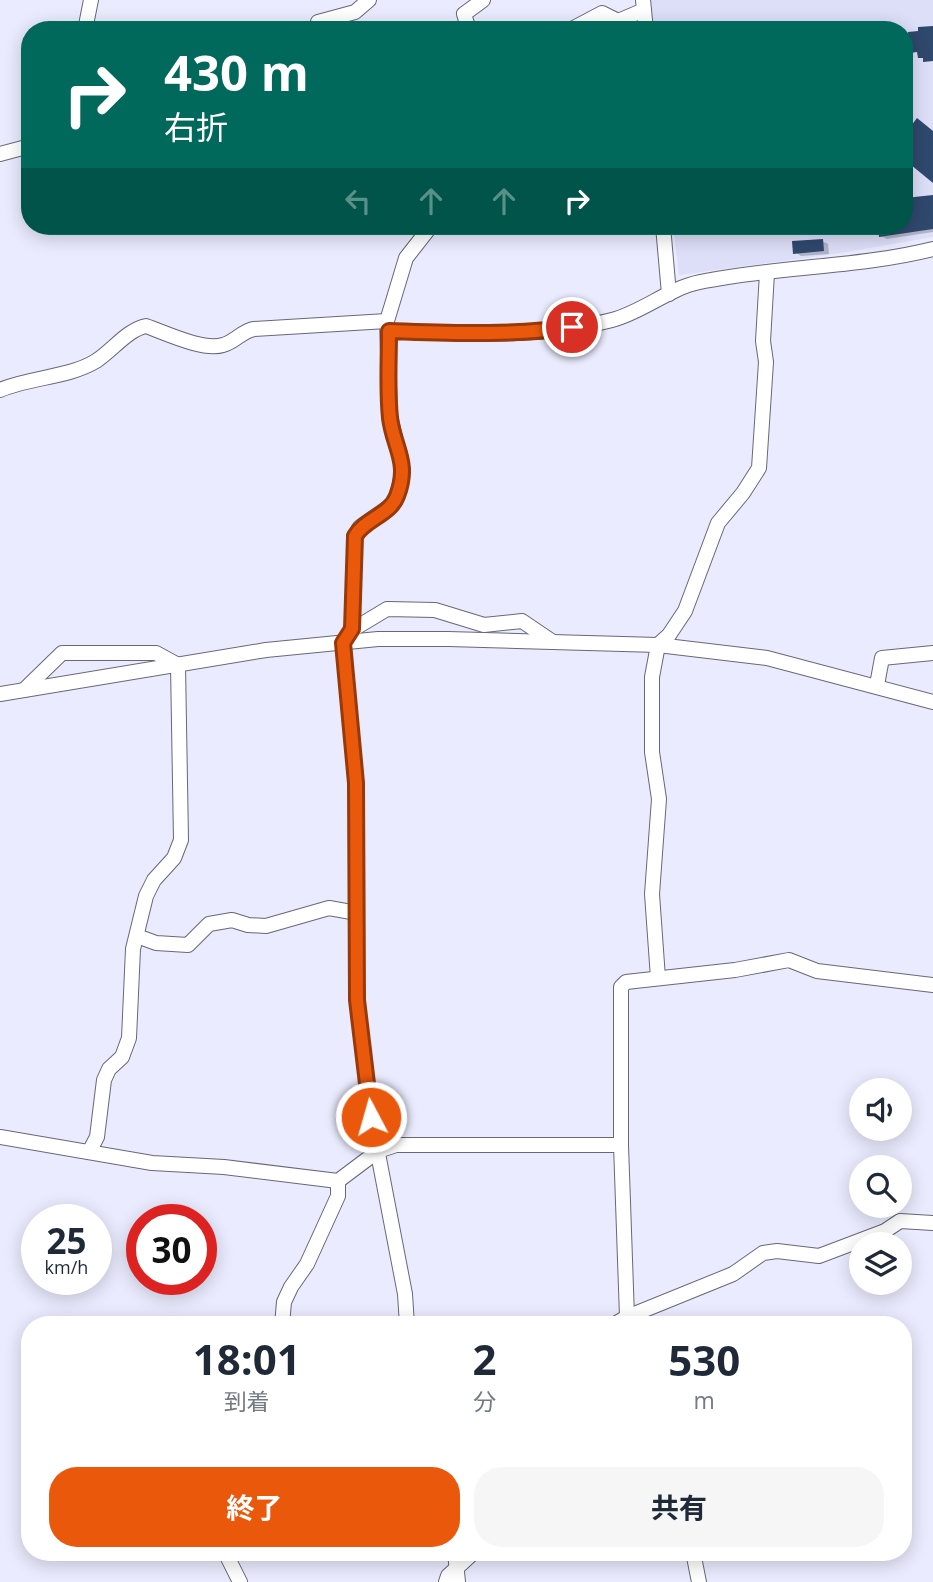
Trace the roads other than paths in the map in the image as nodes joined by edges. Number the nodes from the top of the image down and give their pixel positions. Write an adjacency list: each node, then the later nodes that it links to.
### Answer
1 (91, 0): 5 (street)
2 (369, 0): 6 (street)
3 (483, 0): 7 (street)
4 (643, 5): 10 (street)
5 (87, 21)
6 (322, 21)
7 (466, 21)
8 (587, 21): 9 (street)
9 (618, 21)
10 (618, 21)
11 (21, 148): 12 (street)
12 (0, 154)
13 (424, 235): 18 (street)
14 (664, 235): 17 (street)
15 (933, 249): 16 (street)
16 (767, 273): 17 (street); 23 (street)
17 (668, 294): 18 (street)
18 (388, 326): 19 (street); 20 (street)
19 (0, 390)
20 (352, 629): 21 (street); 22 (street)
21 (554, 642): 22 (street); 23 (street)
22 (343, 643): 25 (street); 30 (street)
23 (658, 645): 26 (street); 32 (street)
24 (933, 653): 26 (street)
25 (178, 665): 27 (street); 27 (street); 31 (street)
26 (877, 685): 29 (street)
27 (24, 690): 28 (street)
28 (0, 694)
29 (933, 702)
30 (357, 913): 31 (street); 36 (street)
31 (137, 936): 37 (street)
32 (658, 978): 33 (street); 35 (street)
33 (933, 985)
34 (0, 1137): 37 (street)
35 (621, 1145): 36 (street); 42 (street)
36 (378, 1151): 38 (street); 41 (street)
37 (89, 1152): 38 (street)
38 (338, 1181): 40 (street)
39 (933, 1223): 43 (street)
40 (283, 1316)
41 (406, 1316)
42 (628, 1316)
43 (639, 1316)
44 (230, 1561): 48 (street)
45 (456, 1561): 49 (street)
46 (456, 1561): 50 (street)
47 (695, 1561): 51 (street)
48 (240, 1582)
49 (446, 1582)
50 (458, 1582)
51 (699, 1582)

